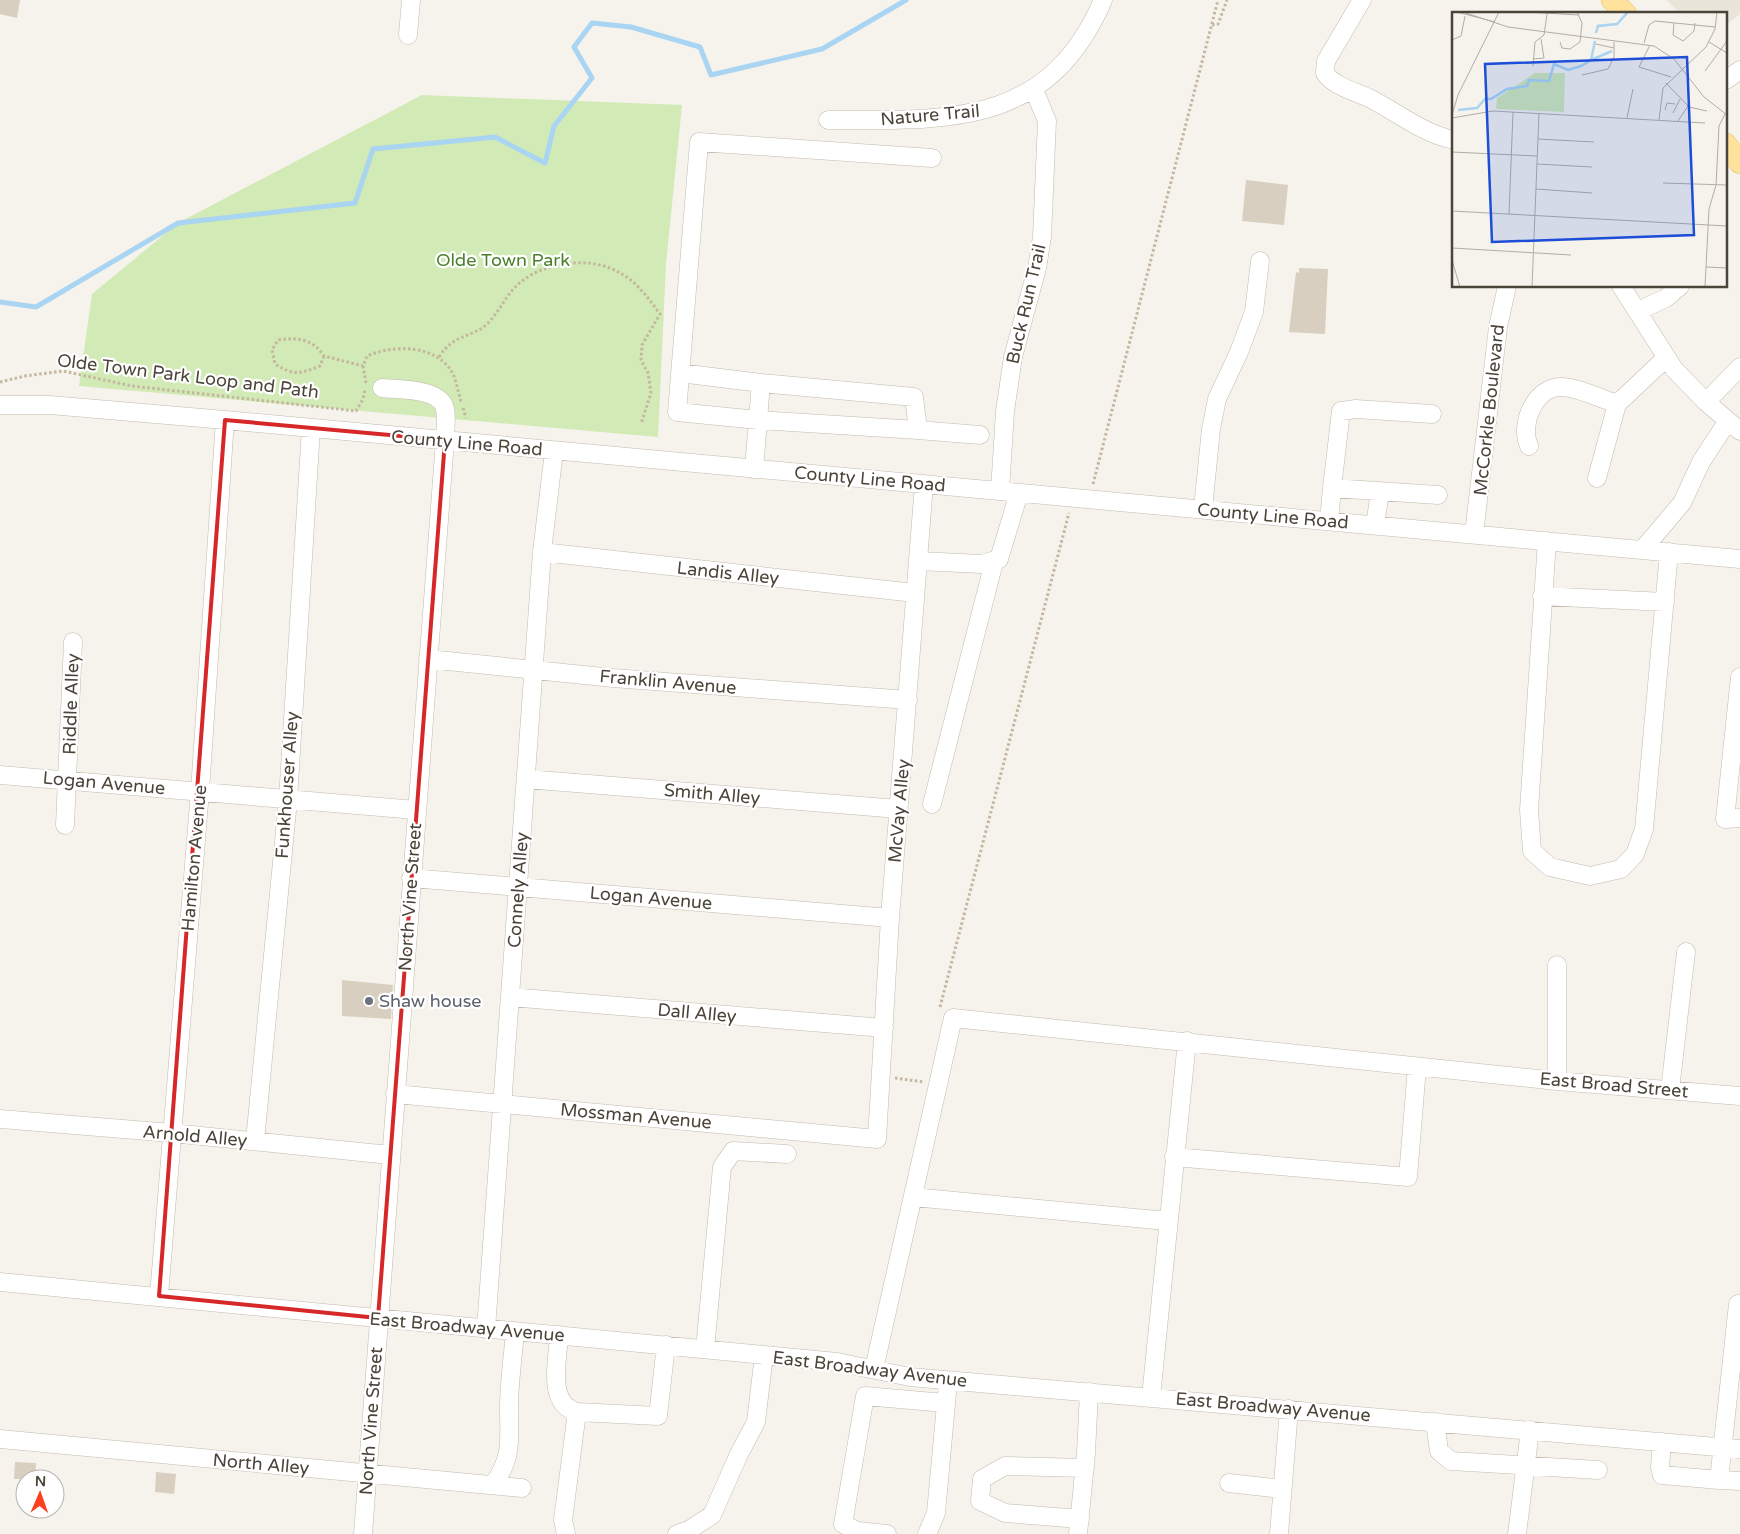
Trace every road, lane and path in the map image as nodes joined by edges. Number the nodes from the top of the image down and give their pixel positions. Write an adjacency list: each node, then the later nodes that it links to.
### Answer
1 (411, 0): 9 (street)
2 (1103, 0): 12 (street, Nature Trail)
3 (1218, 0): 8 (path)
4 (1227, 0): 8 (path)
5 (1362, 0): 14 (street)
6 (1612, 0): 7 (main road)
7 (1624, 12)
8 (1212, 25): 55 (path)
9 (408, 35)
10 (1740, 70): 11 (street)
11 (1728, 79)
12 (1034, 90): 13 (street, Nature Trail); 51 (street, Buck Run Trail)
13 (828, 120)
14 (1452, 139)
15 (1728, 147): 17 (main road)
16 (932, 158): 28 (street)
17 (1740, 163)
18 (1260, 261): 56 (street)
19 (1507, 288): 59 (street, McCorkle Boulevard)
20 (1622, 288): 22 (street)
21 (1678, 288): 22 (street)
22 (1638, 311): 25 (street)
23 (324, 356): 23 (path, Olde Town Park Loop and Path); 26 (path, Olde Town Park Loop and Path)
24 (439, 357): 26 (path); 36 (path); 39 (path)
25 (1666, 358): 32 (street); 33 (street)
26 (363, 366): 29 (path, Olde Town Park Loop and Path)
27 (1740, 366): 32 (street)
28 (680, 373): 30 (street); 38 (street)
29 (0, 382)
30 (762, 383): 38 (street); 42 (street)
31 (382, 388): 44 (street, North Vine Street)
32 (1706, 402): 40 (street)
33 (1617, 404): 45 (street); 48 (street)
34 (0, 405): 37 (street, County Line Road)
35 (1432, 414): 50 (street)
36 (466, 418)
37 (225, 420): 41 (street, County Line Road); 78 (street, Hamilton Avenue)
38 (758, 420): 42 (street); 47 (street)
39 (641, 424)
40 (1734, 427): 61 (street)
41 (311, 428): 44 (street, County Line Road); 79 (street, Funkhouser Alley)
42 (918, 430): 43 (street)
43 (980, 435)
44 (445, 440): 46 (street, County Line Road); 71 (street, North Vine Street)
45 (1529, 446)
46 (554, 451): 47 (street, County Line Road); 62 (street, Connely Alley)
47 (754, 469): 49 (street, County Line Road)
48 (1597, 478)
49 (924, 484): 51 (street, County Line Road); 65 (street, McVay Alley)
50 (1332, 488): 52 (street); 57 (street)
51 (1000, 491): 53 (street, County Line Road)
52 (1380, 492): 54 (street); 58 (street)
53 (1019, 493): 55 (street, County Line Road); 66 (street)
54 (1438, 495)
55 (1080, 498): 56 (street, County Line Road); 91 (path)
56 (1203, 509): 57 (street, County Line Road)
57 (1328, 521): 58 (street, County Line Road)
58 (1375, 525): 59 (street, County Line Road)
59 (1474, 534): 60 (street, County Line Road)
60 (1547, 541): 61 (street, County Line Road); 68 (street)
61 (1643, 549): 63 (street, County Line Road)
62 (542, 552): 67 (street, Landis Alley); 72 (street, Connely Alley)
63 (1669, 552): 64 (street, County Line Road); 69 (street)
64 (1740, 559)
65 (918, 561): 66 (street); 67 (street, McVay Alley)
66 (994, 562): 80 (street)
67 (915, 593): 74 (street, McVay Alley)
68 (1542, 596): 69 (street); 69 (street)
69 (1665, 602)
70 (73, 642): 77 (street, Riddle Alley)
71 (428, 660): 72 (street, Franklin Avenue); 82 (street, North Vine Street)
72 (534, 670): 74 (street, Franklin Avenue); 76 (street, Connely Alley)
73 (1740, 677): 83 (street)
74 (908, 700): 81 (street, McVay Alley)
75 (0, 775): 77 (street, Logan Avenue)
76 (526, 779): 81 (street, Smith Alley); 86 (street, Connely Alley)
77 (68, 780): 78 (street, Logan Avenue); 84 (street, Riddle Alley)
78 (200, 791): 79 (street, Logan Avenue); 105 (street, Hamilton Avenue)
79 (288, 800): 82 (street, Logan Avenue); 107 (street, Funkhouser Alley)
80 (932, 804)
81 (899, 809): 87 (street, McVay Alley)
82 (416, 810): 85 (street, North Vine Street)
83 (1740, 818)
84 (65, 825)
85 (411, 878): 86 (street, Logan Avenue); 101 (street, North Vine Street)
86 (518, 888): 87 (street, Logan Avenue); 90 (street, Connely Alley)
87 (890, 918): 92 (street, McVay Alley)
88 (1686, 952): 99 (street)
89 (1558, 965): 97 (street)
90 (510, 997): 92 (street, Dall Alley); 103 (street, Connely Alley)
91 (938, 1016)
92 (884, 1028): 96 (street, McVay Alley)
93 (1187, 1041): 94 (street, East Broad Street); 110 (street); 111 (street, East Broad Street)
94 (1417, 1067): 97 (street, East Broad Street); 110 (street)
95 (926, 1072): 98 (path)
96 (882, 1077): 98 (path); 106 (street, McVay Alley)
97 (1557, 1081): 99 (street, East Broad Street)
98 (924, 1082): 100 (path)
99 (1670, 1090): 102 (street, East Broad Street)
100 (922, 1091)
101 (395, 1094): 103 (street, Mossman Avenue); 109 (street, North Vine Street)
102 (1740, 1096)
103 (502, 1104): 106 (street, Mossman Avenue); 117 (street, Connely Alley)
104 (0, 1119): 105 (street, Arnold Alley)
105 (172, 1133): 107 (street, Arnold Alley); 114 (street, Hamilton Avenue)
106 (877, 1139)
107 (255, 1141): 109 (street, Arnold Alley)
108 (787, 1154): 121 (street)
109 (390, 1155): 116 (street, North Vine Street)
110 (1174, 1156): 112 (street)
111 (913, 1197): 112 (street); 123 (street)
112 (1167, 1222): 126 (street)
113 (0, 1282): 114 (street, East Broadway Avenue)
114 (158, 1296): 116 (street, East Broadway Avenue)
115 (1738, 1304): 134 (street)
116 (378, 1318): 117 (street, East Broadway Avenue); 139 (street, North Vine Street)
117 (486, 1329): 118 (street, East Broadway Avenue)
118 (515, 1331): 119 (street, East Broadway Avenue); 143 (street)
119 (560, 1336): 120 (street, East Broadway Avenue); 129 (street)
120 (666, 1346): 121 (street, East Broadway Avenue); 129 (street)
121 (705, 1349): 122 (street, East Broadway Avenue)
122 (764, 1355): 123 (street, East Broadway Avenue); 149 (street)
123 (874, 1369): 124 (street, East Broadway Avenue)
124 (950, 1380): 125 (street, East Broadway Avenue); 127 (street)
125 (1089, 1392): 126 (street, East Broadway Avenue); 137 (street)
126 (1151, 1397): 128 (street, East Broadway Avenue)
127 (945, 1403): 150 (street); 151 (street)
128 (1289, 1408): 130 (street, East Broadway Avenue); 145 (street)
129 (577, 1412): 148 (street)
130 (1435, 1422): 131 (street, East Broadway Avenue); 136 (street)
131 (1530, 1430): 133 (street, East Broadway Avenue); 136 (street)
132 (0, 1439): 139 (street, North Alley)
133 (1662, 1442): 134 (street, East Broadway Avenue); 140 (street)
134 (1722, 1447): 135 (street, East Broadway Avenue); 140 (street)
135 (1740, 1449)
136 (1526, 1465): 138 (street); 153 (street)
137 (1084, 1468): 146 (street); 146 (street)
138 (1598, 1470)
139 (368, 1474): 143 (street, North Alley); 147 (street, North Vine Street)
140 (1719, 1480): 141 (street)
141 (1740, 1481)
142 (1229, 1484): 145 (street)
143 (493, 1485): 144 (street, North Alley)
144 (522, 1488)
145 (1282, 1489): 152 (street)
146 (1079, 1526)
147 (363, 1534)
148 (566, 1534)
149 (677, 1534)
150 (887, 1534)
151 (927, 1534)
152 (1279, 1534)
153 (1517, 1534)

